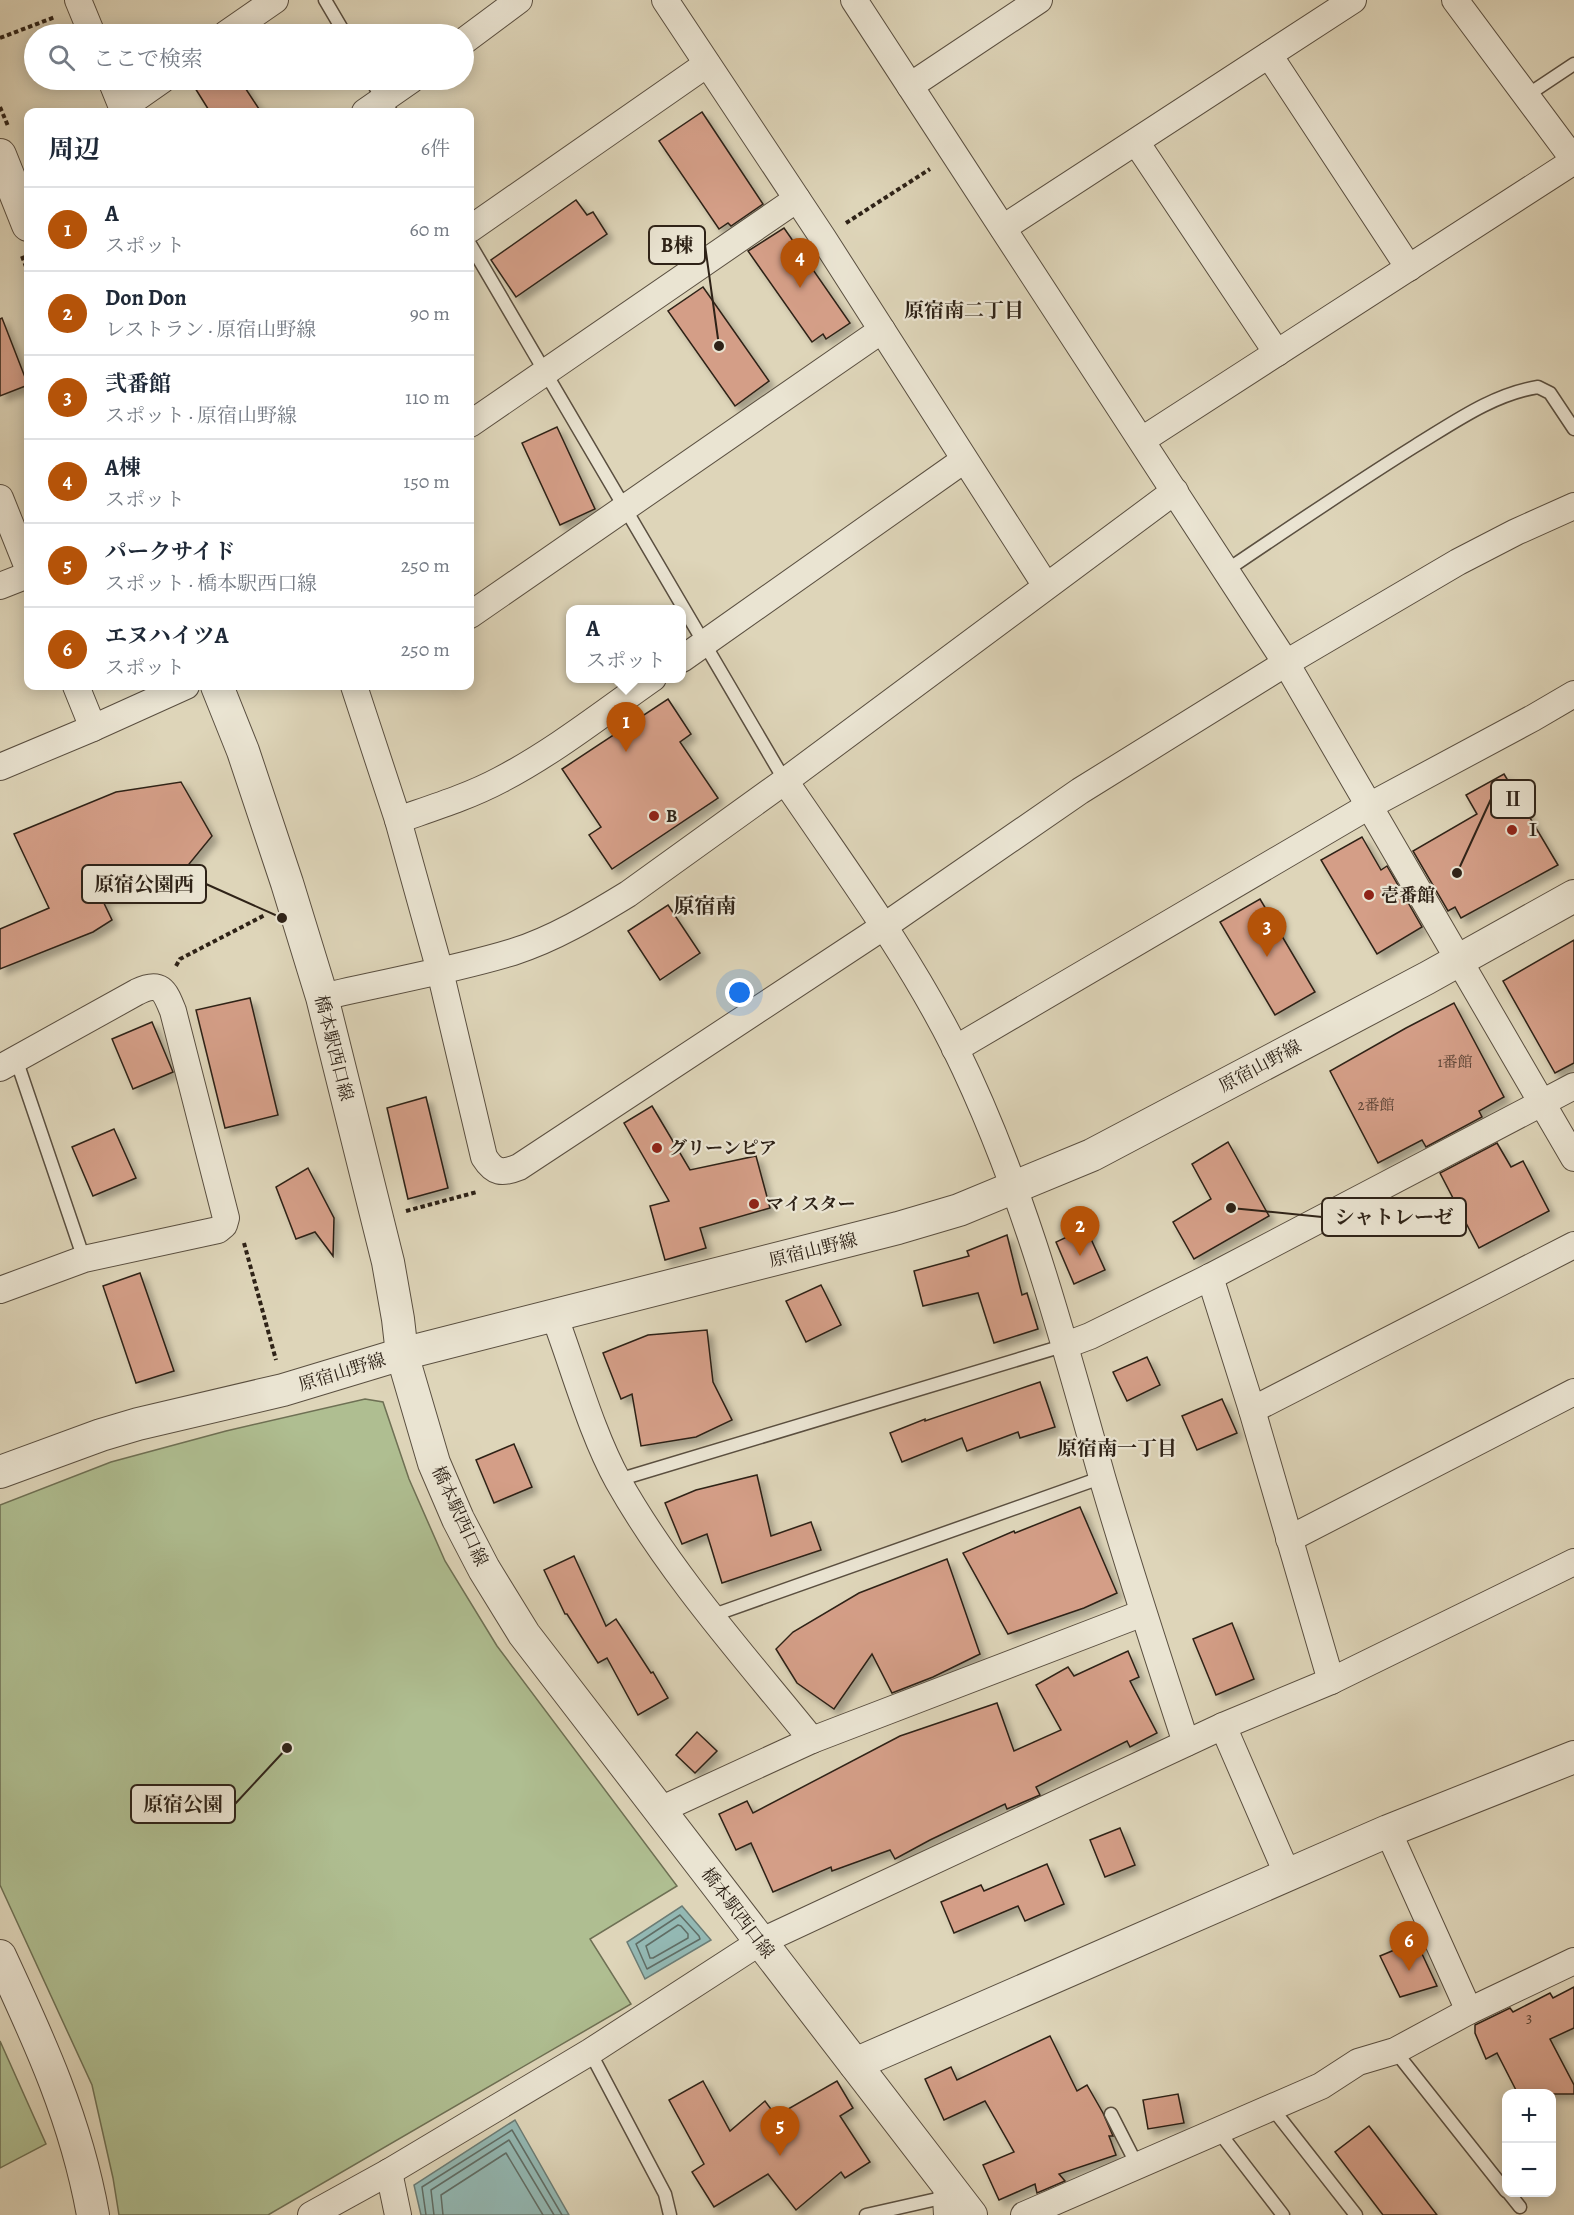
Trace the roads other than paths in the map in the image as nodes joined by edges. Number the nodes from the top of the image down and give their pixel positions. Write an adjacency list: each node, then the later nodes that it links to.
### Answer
1 (275, 0): 11 (street)
2 (325, 0): 12 (lane)
3 (519, 0): 13 (street)
4 (665, 0): 15 (street)
5 (854, 0): 17 (street)
6 (1039, 0): 17 (street)
7 (1353, 0): 14 (street)
8 (1455, 0): 21 (street)
9 (80, 4): 10 (street)
10 (88, 24)
11 (240, 24)
12 (339, 24)
13 (474, 34)
14 (1269, 55): 25 (street); 33 (street)
15 (707, 64): 28 (street); 30 (street)
16 (1574, 64): 21 (lane)
17 (910, 86): 31 (street)
18 (115, 90): 23 (street)
19 (149, 90): 24 (street)
20 (395, 90): 22 (street)
21 (1526, 96): 27 (street)
22 (377, 101)
23 (122, 108)
24 (126, 108)
25 (1136, 142): 31 (street); 35 (street)
26 (0, 155): 29 (street)
27 (1574, 160): 33 (street)
28 (797, 199): 34 (street); 36 (street)
29 (24, 215)
30 (474, 226)
31 (1003, 228): 39 (street)
32 (474, 251): 36 (lane)
33 (1409, 268): 35 (street)
34 (882, 330): 40 (street); 43 (street)
35 (1277, 353): 39 (street)
36 (545, 372): 37 (street); 43 (lane)
37 (474, 421)
38 (1574, 429): 46 (lane)
39 (1142, 440): 41 (street)
40 (964, 460): 49 (street); 53 (street)
41 (1175, 491): 46 (street); 49 (street)
42 (0, 498): 45 (street)
43 (625, 508): 50 (lane); 52 (street)
44 (1572, 512): 55 (street)
45 (24, 558)
46 (1227, 570): 55 (street)
47 (24, 577): 48 (street)
48 (0, 586)
49 (1046, 586): 64 (street)
50 (682, 605)
51 (686, 611): 53 (lane)
52 (474, 612)
53 (705, 643): 54 (street); 64 (lane)
54 (686, 656)
55 (1286, 663): 65 (street); 68 (street)
56 (646, 683): 66 (street)
57 (78, 690): 62 (street)
58 (177, 690): 62 (street)
59 (218, 690): 71 (street, 橋本駅西口線)
60 (355, 690): 66 (street)
61 (1574, 694): 65 (street)
62 (93, 728): 63 (street)
63 (0, 767)
64 (785, 781): 68 (street); 70 (street)
65 (1369, 806): 69 (street); 72 (street)
66 (398, 820): 70 (street)
67 (1574, 896): 69 (street, 原宿山野線)
68 (883, 927): 70 (street); 72 (street)
69 (1460, 960): 75 (street); 77 (street, 原宿山野線)
70 (440, 970): 71 (street)
71 (322, 997): 84 (street, 橋本駅西口線)
72 (955, 1049): 77 (street)
73 (8, 1064): 79 (lane); 79 (street)
74 (1574, 1086): 75 (street)
75 (1541, 1102): 76 (street); 80 (street)
76 (1574, 1158)
77 (1016, 1188): 82 (street, 原宿山野線); 83 (street)
78 (1574, 1245): 86 (street)
79 (84, 1259): 81 (street)
80 (1210, 1277): 83 (street); 86 (street)
81 (0, 1290)
82 (554, 1315): 84 (street, 原宿山野線); 89 (street)
83 (1066, 1346): 88 (street); 89 (lane)
84 (402, 1354): 87 (street, 原宿山野線); 99 (street, 橋本駅西口線)
85 (1574, 1392): 90 (street)
86 (1252, 1410): 90 (street)
87 (0, 1472)
88 (1103, 1477): 92 (street); 93 (lane)
89 (618, 1480): 93 (street)
90 (1289, 1539): 94 (street)
91 (1574, 1562): 94 (street)
92 (1143, 1612): 96 (street); 97 (street)
93 (711, 1616): 96 (street)
94 (1331, 1681): 95 (street)
95 (1222, 1726): 97 (street); 101 (street)
96 (812, 1740): 99 (street)
97 (1186, 1743): 102 (street)
98 (1574, 1757): 100 (street)
99 (660, 1810): 102 (street, 橋本駅西口線)
100 (1388, 1831): 101 (street); 105 (street)
101 (1288, 1876): 108 (street)
102 (760, 1942): 107 (street); 108 (street, 橋本駅西口線)
103 (0, 1956): 118 (street)
104 (1574, 1961): 105 (street)
105 (1469, 2011): 106 (street)
106 (1395, 2051): 109 (street); 114 (lane)
107 (590, 2052): 113 (street); 121 (lane)
108 (855, 2064): 116 (street, 橋本駅西口線)
109 (1272, 2108): 111 (street); 126 (lane)
110 (1111, 2114): 112 (lane)
111 (1219, 2132): 112 (street); 125 (lane)
112 (1138, 2167): 124 (street)
113 (388, 2172): 119 (street); 120 (street)
114 (1502, 2186)
115 (1511, 2197): 117 (lane)
116 (948, 2201): 122 (lane); 123 (street, 橋本駅西口線)
117 (1520, 2208)
118 (93, 2215)
119 (311, 2215)
120 (398, 2215)
121 (670, 2215)
122 (866, 2215)
123 (971, 2215)
124 (1024, 2215)
125 (1283, 2215)
126 (1356, 2215)

